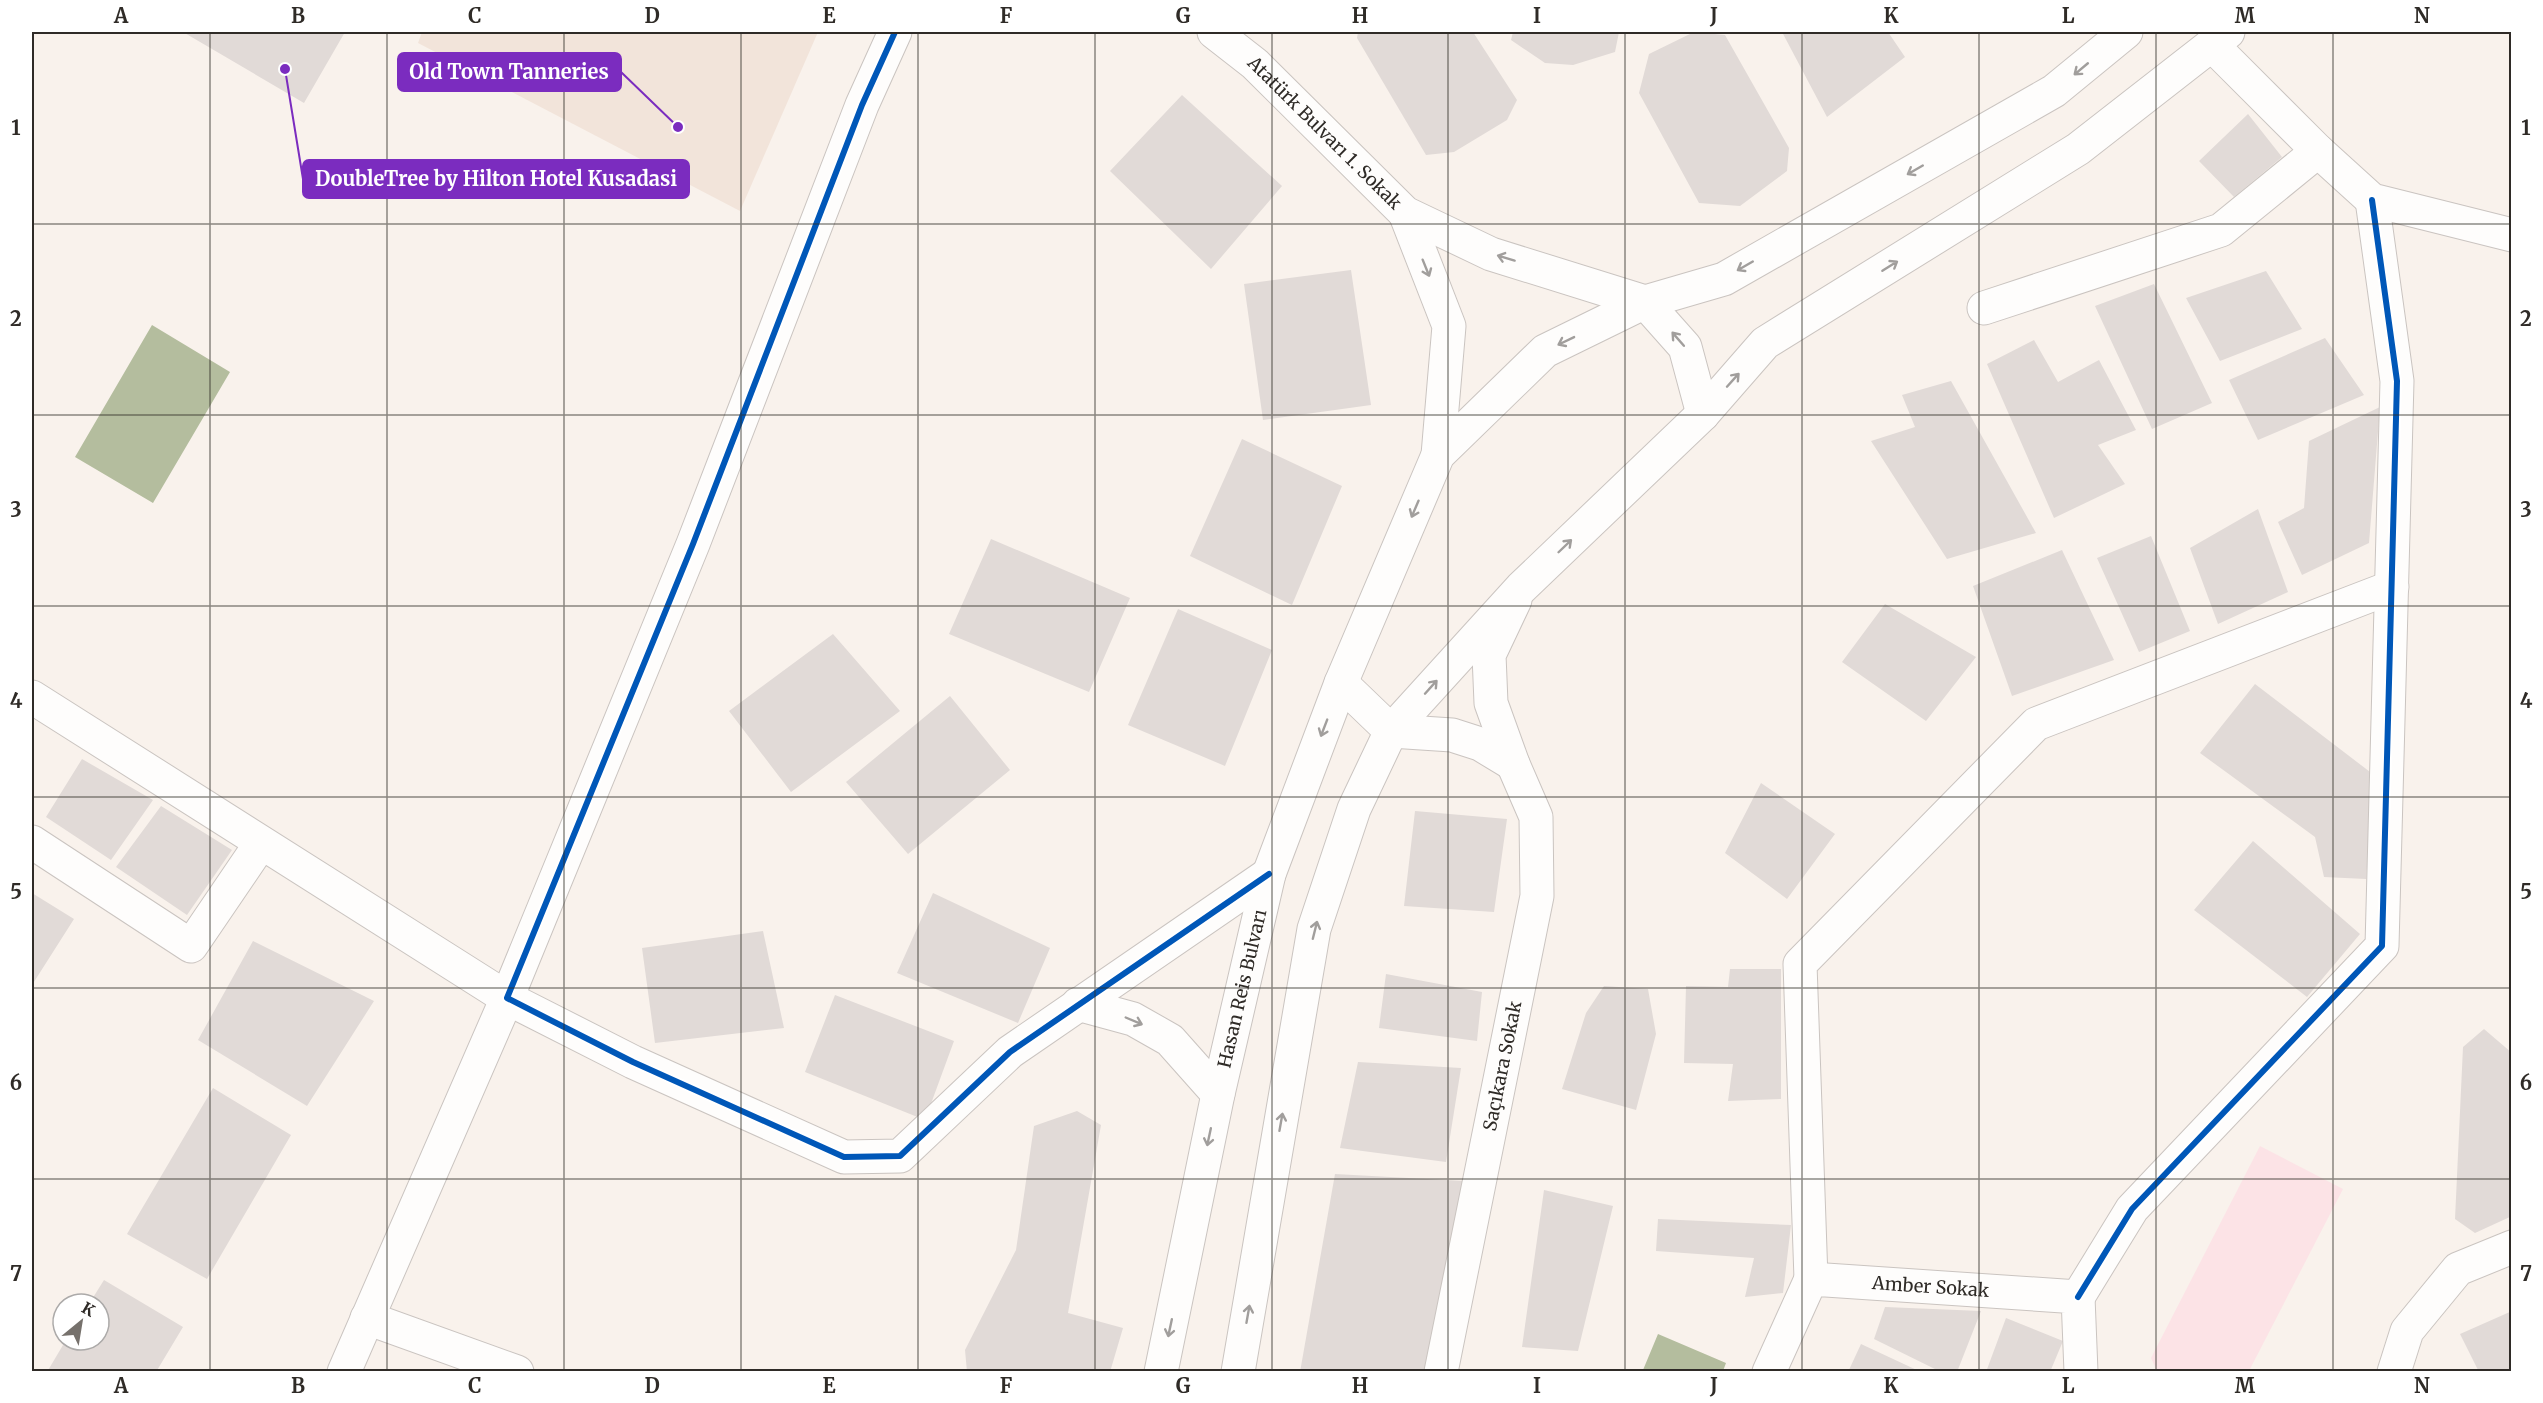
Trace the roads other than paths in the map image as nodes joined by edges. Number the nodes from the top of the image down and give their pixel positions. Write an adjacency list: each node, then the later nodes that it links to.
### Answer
1 (896, 32): 22 (street)
2 (1214, 32): 7 (street, Atatürk Bulvarı 1. Sokak)
3 (2126, 32): 9 (street, one-way to 9)
4 (2220, 38): 5 (street); 11 (street, one-way to 4)
5 (2318, 151): 6 (street); 10 (street)
6 (2372, 200): 8 (street); 13 (street)
7 (1404, 213): 9 (street, one-way to 7); 12 (street, one-way to 12)
8 (2511, 235)
9 (1645, 302): 11 (street, one-way to 9); 12 (street, one-way to 12)
10 (1984, 309)
11 (1703, 414): 14 (street, one-way to 11)
12 (1438, 455): 15 (street, Hasan Reis Bulvarı, one-way to 15)
13 (2392, 587): 26 (street); 27 (street)
14 (1521, 588): 17 (street, one-way to 14); 18 (street, Saçıkara Sokak)
15 (1341, 683): 17 (street); 21 (street, Hasan Reis Bulvarı, one-way to 21)
16 (32, 697): 20 (street)
17 (1391, 731): 18 (street); 32 (street, one-way to 17)
18 (1513, 764): 33 (street, Saçıkara Sokak)
19 (32, 842): 20 (street)
20 (261, 843): 22 (street)
21 (1269, 874): 23 (street); 24 (street, Hasan Reis Bulvarı)
22 (507, 998): 23 (street); 28 (street)
23 (1078, 1004): 24 (street, one-way to 24)
24 (1218, 1094): 31 (street, Hasan Reis Bulvarı, one-way to 31)
25 (2511, 1247): 36 (street)
26 (1811, 1279): 27 (street, Amber Sokak); 34 (street)
27 (2078, 1297): 35 (street)
28 (367, 1318): 29 (street); 30 (street)
29 (344, 1371)
30 (517, 1371)
31 (1161, 1371)
32 (1238, 1371)
33 (1441, 1371)
34 (1769, 1371)
35 (2080, 1371)
36 (2394, 1371)

